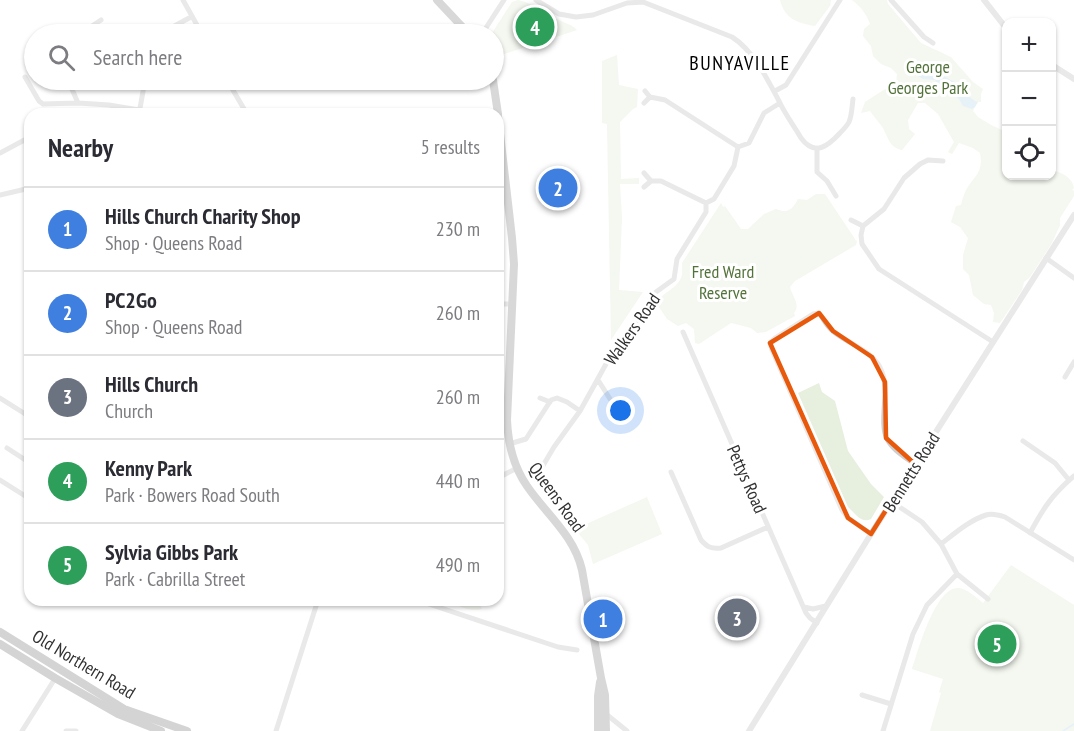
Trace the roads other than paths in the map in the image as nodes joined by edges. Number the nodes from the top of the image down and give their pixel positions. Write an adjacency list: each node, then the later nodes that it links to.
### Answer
1 (183, 0): 10 (street)
2 (437, 0): 16 (main road)
3 (504, 0): 17 (street)
4 (536, 0): 27 (street)
5 (840, 0): 27 (street)
6 (891, 0): 18 (street)
7 (984, 0): 9 (street)
8 (994, 0): 9 (street)
9 (990, 7): 12 (street)
10 (191, 16): 14 (street); 15 (street)
11 (101, 20): 13 (street)
12 (1002, 23)
13 (95, 24)
14 (177, 24)
15 (196, 24)
16 (460, 24)
17 (488, 24)
18 (933, 43)
19 (1056, 68): 20 (street)
20 (1074, 79)
21 (33, 90): 30 (street)
22 (72, 90): 30 (street)
23 (143, 90): 34 (street)
24 (233, 90): 35 (street)
25 (494, 90): 36 (main road, Queens Road)
26 (645, 91): 28 (street)
27 (775, 91): 32 (street)
28 (650, 97): 31 (street); 38 (street)
29 (853, 99): 39 (street)
30 (78, 103): 33 (street)
31 (644, 103)
32 (780, 103): 38 (street, Walkers Road); 39 (street)
33 (121, 108)
34 (140, 108)
35 (243, 108)
36 (497, 108)
37 (24, 140): 40 (street)
38 (738, 147): 49 (street, Walkers Road)
39 (817, 148): 48 (street)
40 (0, 153)
41 (943, 161): 52 (street)
42 (504, 169): 56 (main road, Queens Road)
43 (644, 173): 44 (street)
44 (651, 181): 45 (street); 49 (street)
45 (644, 187)
46 (24, 189): 47 (street)
47 (0, 195)
48 (836, 196)
49 (706, 203): 61 (street, Walkers Road)
50 (1074, 214): 53 (street, Bennetts Road)
51 (851, 220): 52 (street)
52 (863, 226): 58 (street)
53 (1046, 258): 54 (street); 58 (street, Bennetts Road)
54 (1074, 278)
55 (504, 304): 56 (street)
56 (512, 304): 69 (main road, Queens Road)
57 (683, 332): 81 (street, Pettys Road)
58 (993, 342): 72 (street, Bennetts Road)
59 (1074, 362): 60 (street)
60 (1065, 376)
61 (598, 380): 65 (street); 66 (street, Walkers Road)
62 (0, 398): 67 (street)
63 (540, 398): 64 (street)
64 (550, 402): 66 (street); 69 (street)
65 (618, 406)
66 (580, 411): 75 (street, Walkers Road)
67 (24, 413)
68 (1023, 441): 77 (street)
69 (509, 444): 73 (main road, Queens Road)
70 (7, 448): 71 (street)
71 (24, 459)
72 (915, 464): 80 (street, Bennetts Road); 83 (street)
73 (517, 468): 76 (street); 98 (main road, Queens Road)
74 (671, 472): 81 (street)
75 (538, 474)
76 (504, 475)
77 (1071, 478): 82 (street)
78 (0, 480): 79 (street)
79 (24, 495)
80 (892, 502): 83 (street, Bennetts Road); 84 (street)
81 (768, 526): 91 (street, Pettys Road)
82 (1030, 533): 84 (street); 85 (street)
83 (871, 534): 90 (street, Bennetts Road)
84 (941, 544): 86 (street)
85 (1074, 560)
86 (957, 574): 87 (street); 100 (street)
87 (988, 599)
88 (316, 606): 108 (street)
89 (435, 606): 95 (street)
90 (826, 606): 91 (street); 92 (street, Bennetts Road)
91 (804, 607): 92 (street, Pettys Road)
92 (817, 622): 102 (street, Bennetts Road)
93 (0, 632): 96 (highway, Old Northern Road)
94 (0, 644): 97 (highway, Old Northern Road)
95 (577, 650)
96 (60, 669): 97 (street); 107 (highway, Old Northern Road)
97 (55, 678): 103 (street); 106 (highway, Old Northern Road)
98 (601, 678): 101 (main road, Queens Road); 109 (main road, Queens Road)
99 (862, 695): 100 (street)
100 (891, 704): 112 (street)
101 (606, 714): 110 (main road, Queens Road); 111 (street)
102 (752, 730)
103 (21, 731)
104 (66, 731): 105 (street)
105 (75, 731)
106 (161, 731)
107 (188, 731)
108 (276, 731)
109 (598, 731)
110 (606, 731)
111 (627, 731)
112 (883, 731)

